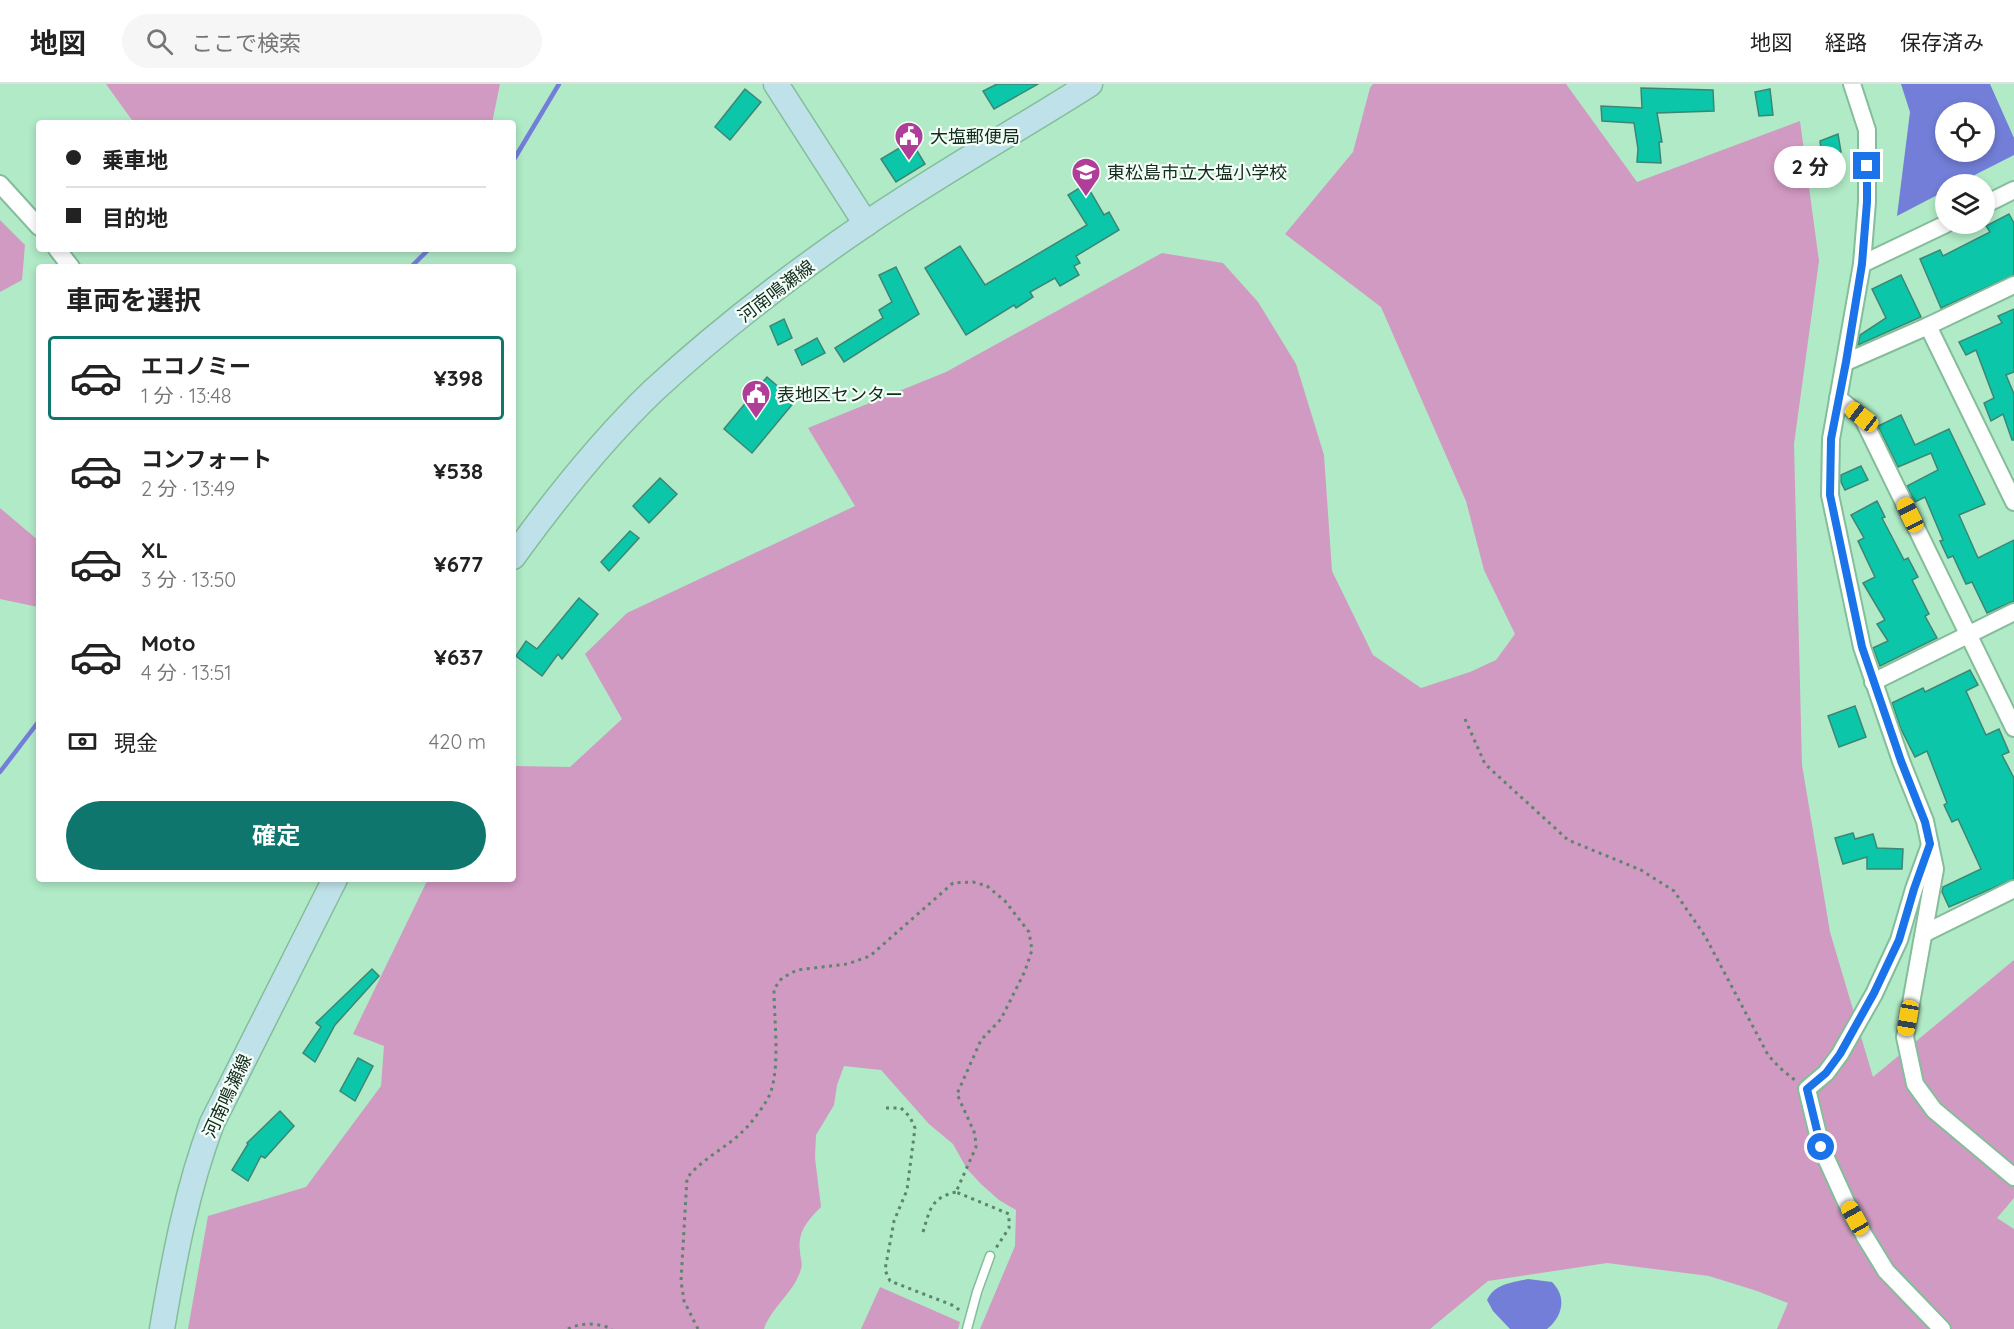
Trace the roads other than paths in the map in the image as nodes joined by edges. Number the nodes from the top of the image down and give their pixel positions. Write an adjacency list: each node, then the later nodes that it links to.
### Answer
1 (776, 84): 8 (main road)
2 (1090, 84): 8 (main road, 河南鳴瀬線)
3 (1852, 84): 12 (street)
4 (0, 184): 7 (street)
5 (2014, 190): 6 (street)
6 (1995, 200)
7 (36, 224)
8 (866, 224): 18 (main road, 河南鳴瀬線)
9 (1935, 229): 12 (street)
10 (59, 252): 11 (street)
11 (69, 264)
12 (1862, 264): 15 (street)
13 (2014, 285): 14 (street)
14 (1928, 326): 15 (street); 17 (street)
15 (1846, 362): 16 (street)
16 (1838, 398): 20 (street); 21 (street)
17 (2014, 502)
18 (516, 553)
19 (2014, 612): 20 (street)
20 (1968, 634): 21 (street); 22 (street)
21 (1873, 682): 23 (street)
22 (2014, 728)
23 (1930, 844): 26 (street); 31 (street)
24 (333, 882): 29 (main road, 河南鳴瀬線)
25 (2014, 889): 26 (street)
26 (1925, 933): 27 (street)
27 (2014, 1177)
28 (990, 1256): 30 (lane)
29 (162, 1329)
30 (967, 1329)
31 (1942, 1329)

